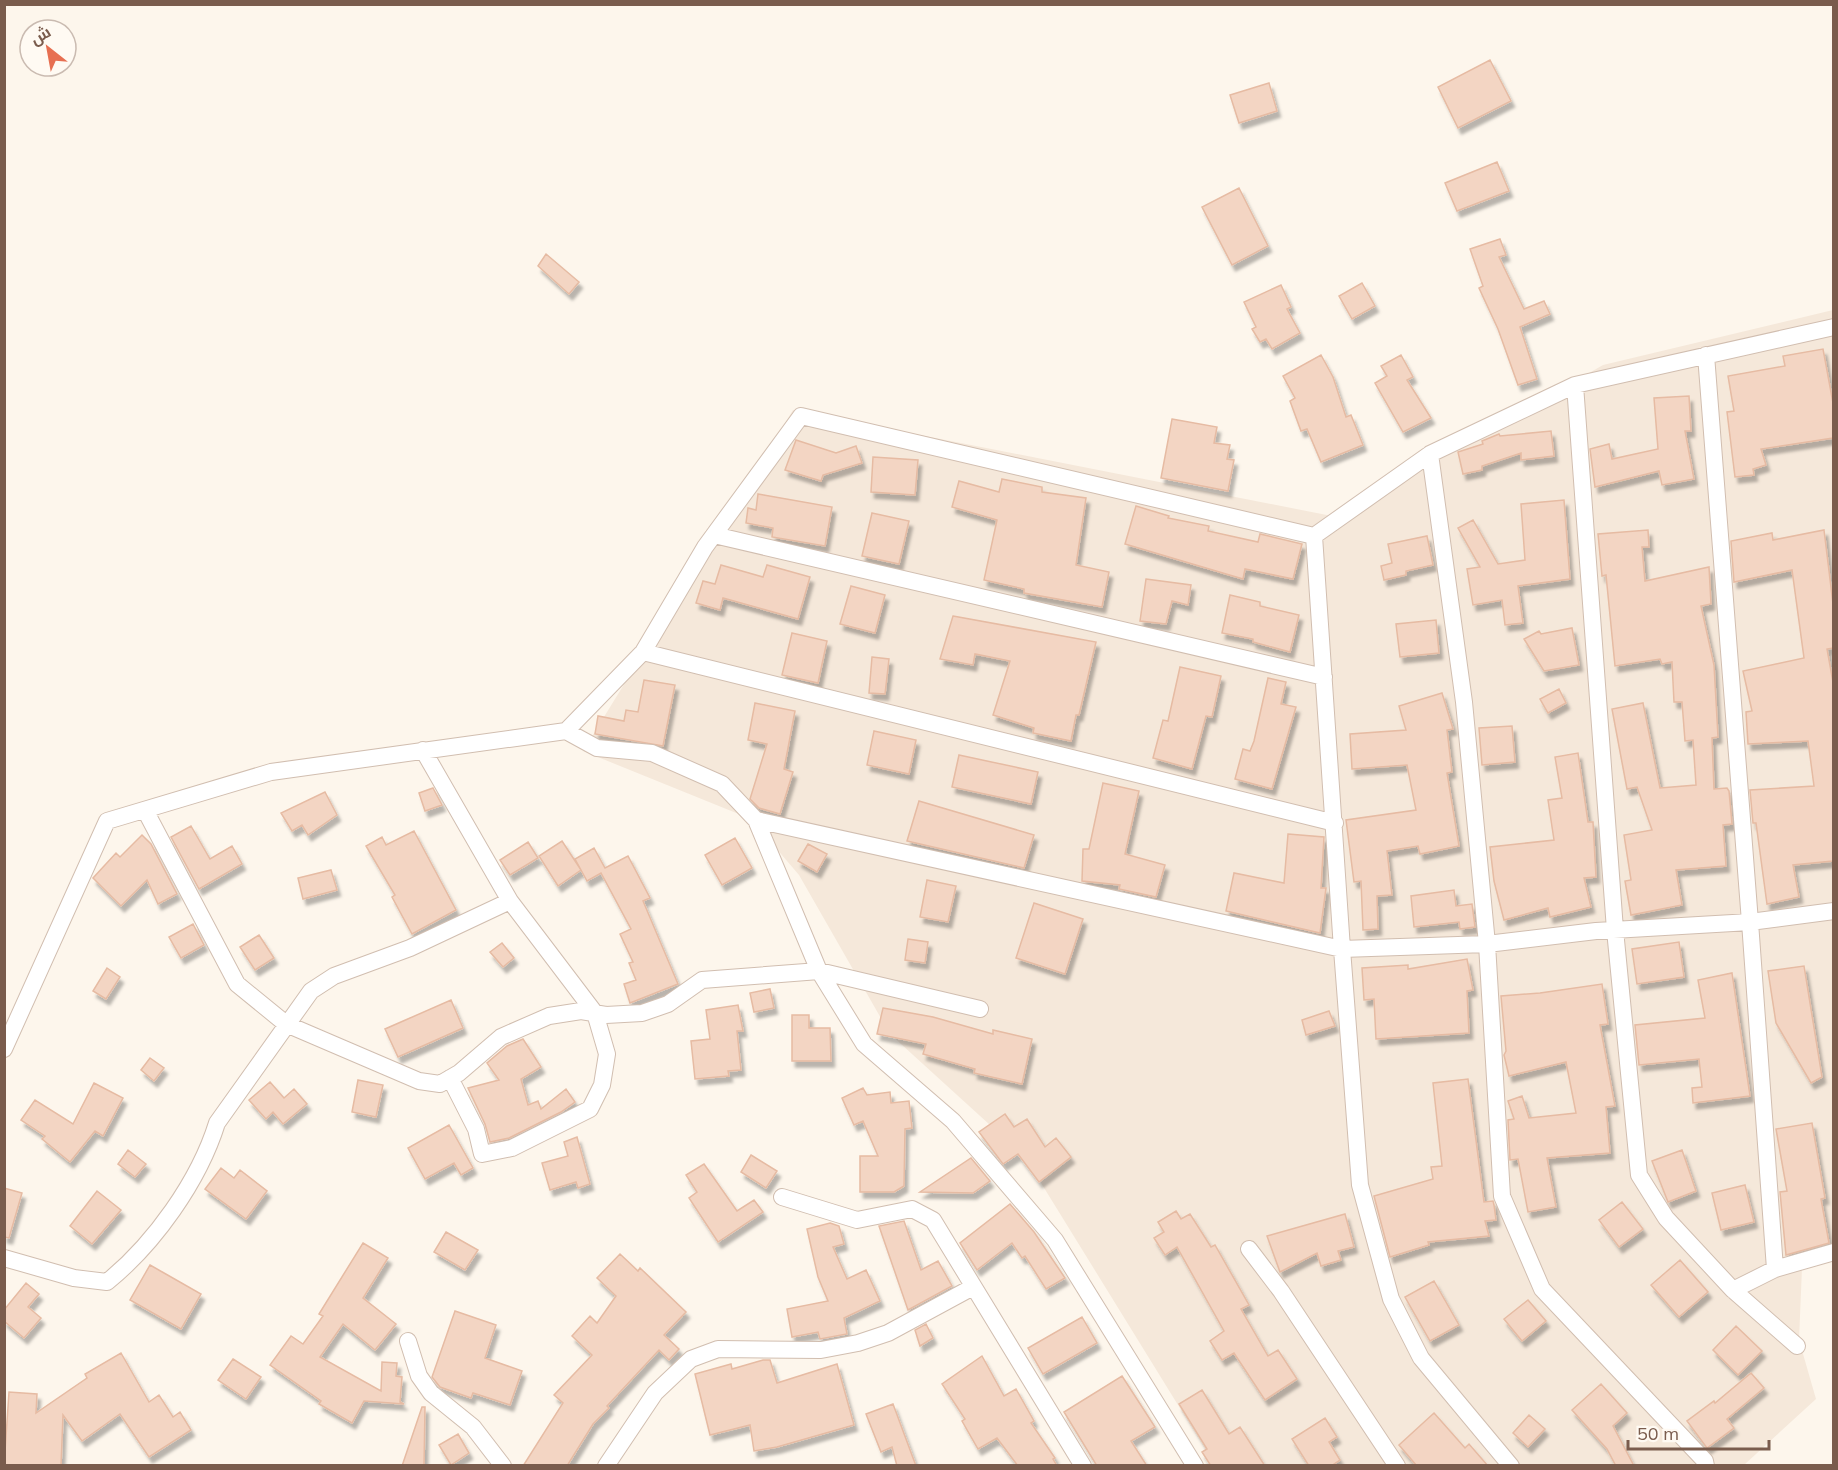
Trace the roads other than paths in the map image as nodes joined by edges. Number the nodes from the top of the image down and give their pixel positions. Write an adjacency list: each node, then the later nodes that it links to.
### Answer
1 (1833, 327): 2 (street)
2 (1706, 355): 3 (street); 16 (street)
3 (1575, 385): 4 (street); 17 (street)
4 (1430, 454): 6 (street); 18 (street)
5 (714, 535): 6 (street); 7 (street); 8 (street)
6 (1314, 536): 8 (street)
7 (643, 652): 9 (street); 13 (street)
8 (1324, 677): 13 (street)
9 (566, 731): 10 (street); 12 (street)
10 (423, 750): 11 (street); 14 (street)
11 (145, 810): 23 (street); 24 (street)
12 (756, 820): 19 (street); 20 (street)
13 (1335, 824): 19 (street)
14 (510, 901): 22 (street); 23 (street)
15 (1833, 912): 16 (street)
16 (1750, 922): 17 (street); 30 (street)
17 (1615, 930): 18 (street); 32 (street)
18 (1487, 944): 19 (street); 41 (street)
19 (1342, 949): 40 (street)
20 (819, 971): 21 (street); 22 (street); 38 (street)
21 (980, 1009)
22 (596, 1014): 25 (street); 25 (street)
23 (286, 1024): 25 (street); 29 (street)
24 (4, 1049)
25 (450, 1078)
26 (782, 1197): 31 (street)
27 (1249, 1249): 39 (street)
28 (1833, 1252): 30 (street)
29 (4, 1258)
30 (1775, 1269): 32 (street)
31 (973, 1287): 36 (street); 37 (street)
32 (1734, 1290): 34 (street)
33 (408, 1341): 35 (street)
34 (1797, 1346)
35 (503, 1466)
36 (606, 1466)
37 (1083, 1466)
38 (1195, 1466)
39 (1397, 1466)
40 (1511, 1466)
41 (1706, 1466)

